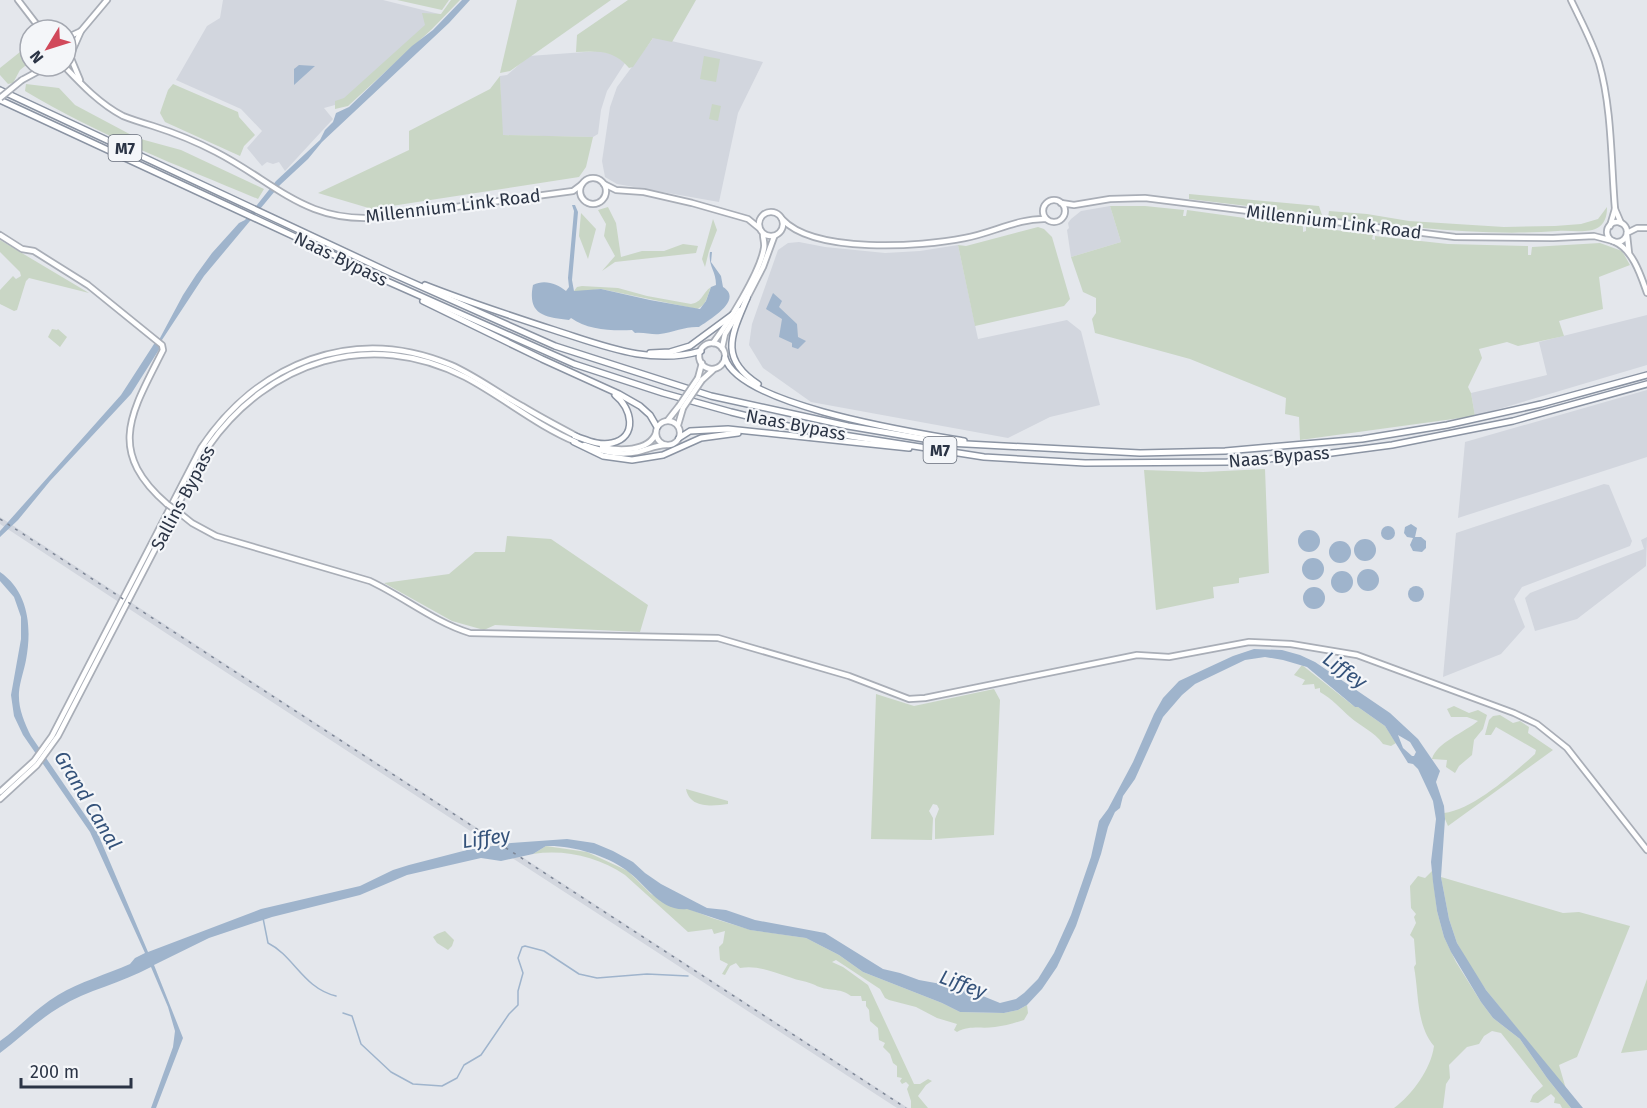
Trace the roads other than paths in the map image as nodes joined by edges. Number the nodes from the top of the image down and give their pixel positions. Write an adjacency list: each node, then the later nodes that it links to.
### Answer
1 (18, 0): 4 (main road)
2 (106, 0): 5 (main road)
3 (1571, 0): 23 (main road)
4 (32, 18)
5 (81, 31): 6 (main road); 7 (main road)
6 (78, 33)
7 (78, 37)
8 (78, 76): 11 (main road, Millennium Link Road)
9 (26, 78): 13 (main road, bridge)
10 (77, 78): 11 (main road, Millennium Link Road)
11 (81, 82): 17 (main road, Millennium Link Road)
12 (0, 90): 43 (highway, Naas Bypass / M7)
13 (0, 99): 45 (highway, Naas Bypass / M7)
14 (604, 184): 15 (main road); 16 (main road); 19 (main road)
15 (581, 185): 17 (main road, Millennium Link Road); 18 (main road)
16 (616, 190): 19 (main road); 26 (main road)
17 (573, 191): 18 (main road)
18 (581, 195): 19 (main road)
19 (605, 195)
20 (1061, 203): 21 (main road, Millennium Link Road); 22 (main road); 24 (main road)
21 (1074, 205): 24 (main road); 40 (main road, Millennium Link Road)
22 (1044, 208): 28 (main road); 29 (main road)
23 (1615, 209): 30 (main road); 32 (main road)
24 (1065, 213): 29 (main road)
25 (761, 217): 26 (main road); 27 (main road); 31 (main road)
26 (748, 219): 31 (main road)
27 (782, 219): 35 (main road); 36 (main road)
28 (1031, 219): 29 (main road); 35 (main road)
29 (1046, 219)
30 (1622, 224): 32 (main road); 33 (main road); 38 (main road)
31 (759, 228): 37 (main road)
32 (1609, 228): 40 (main road, Millennium Link Road); 42 (main road)
33 (1637, 228): 34 (main road); 38 (main road)
34 (1647, 228)
35 (798, 232): 36 (main road)
36 (780, 233): 41 (main road)
37 (763, 234): 41 (main road); 48 (main road)
38 (1627, 234): 42 (main road); 44 (main road)
39 (0, 235): 74 (main road, bridge)
40 (1594, 236): 42 (main road, Millennium Link Road)
41 (774, 237): 47 (main road)
42 (1614, 242): 44 (main road)
43 (349, 254): 52 (highway, M7); 69 (highway, Naas Bypass / M7)
44 (1629, 254): 46 (main road)
45 (345, 260): 59 (highway, M7); 70 (highway, Naas Bypass / M7)
46 (1647, 293)
47 (747, 298): 50 (main road); 60 (highway, M7)
48 (732, 315): 49 (main road); 52 (highway, M7)
49 (713, 343): 50 (main road); 51 (main road)
50 (722, 348): 53 (main road)
51 (701, 351): 52 (highway, M7); 54 (main road)
52 (642, 354)
53 (725, 358): 55 (main road); 60 (highway, M7)
54 (702, 363): 55 (main road); 57 (main road)
55 (715, 368): 57 (main road)
56 (1647, 375): 69 (highway, Naas Bypass / M7)
57 (700, 379): 61 (main road, bridge)
58 (1647, 384): 70 (highway, Naas Bypass / M7)
59 (603, 387): 64 (highway, M7); 67 (highway, M7)
60 (778, 396): 69 (highway, M7)
61 (681, 407): 62 (main road); 63 (main road)
62 (668, 420): 63 (main road); 64 (main road)
63 (679, 428): 66 (main road)
64 (656, 430): 67 (main road, Sallins Bypass); 68 (main road)
65 (752, 431): 66 (highway, M7); 67 (highway, M7); 70 (highway, M7)
66 (679, 438): 68 (main road)
67 (575, 439): 68 (main road, Sallins Bypass); 71 (main road, Sallins Bypass)
68 (666, 445)
69 (1005, 446)
70 (937, 449)
71 (35, 763): 72 (main road, Sallins Bypass); 73 (main road, Sallins Bypass)
72 (0, 792)
73 (0, 800)
74 (1647, 850)

